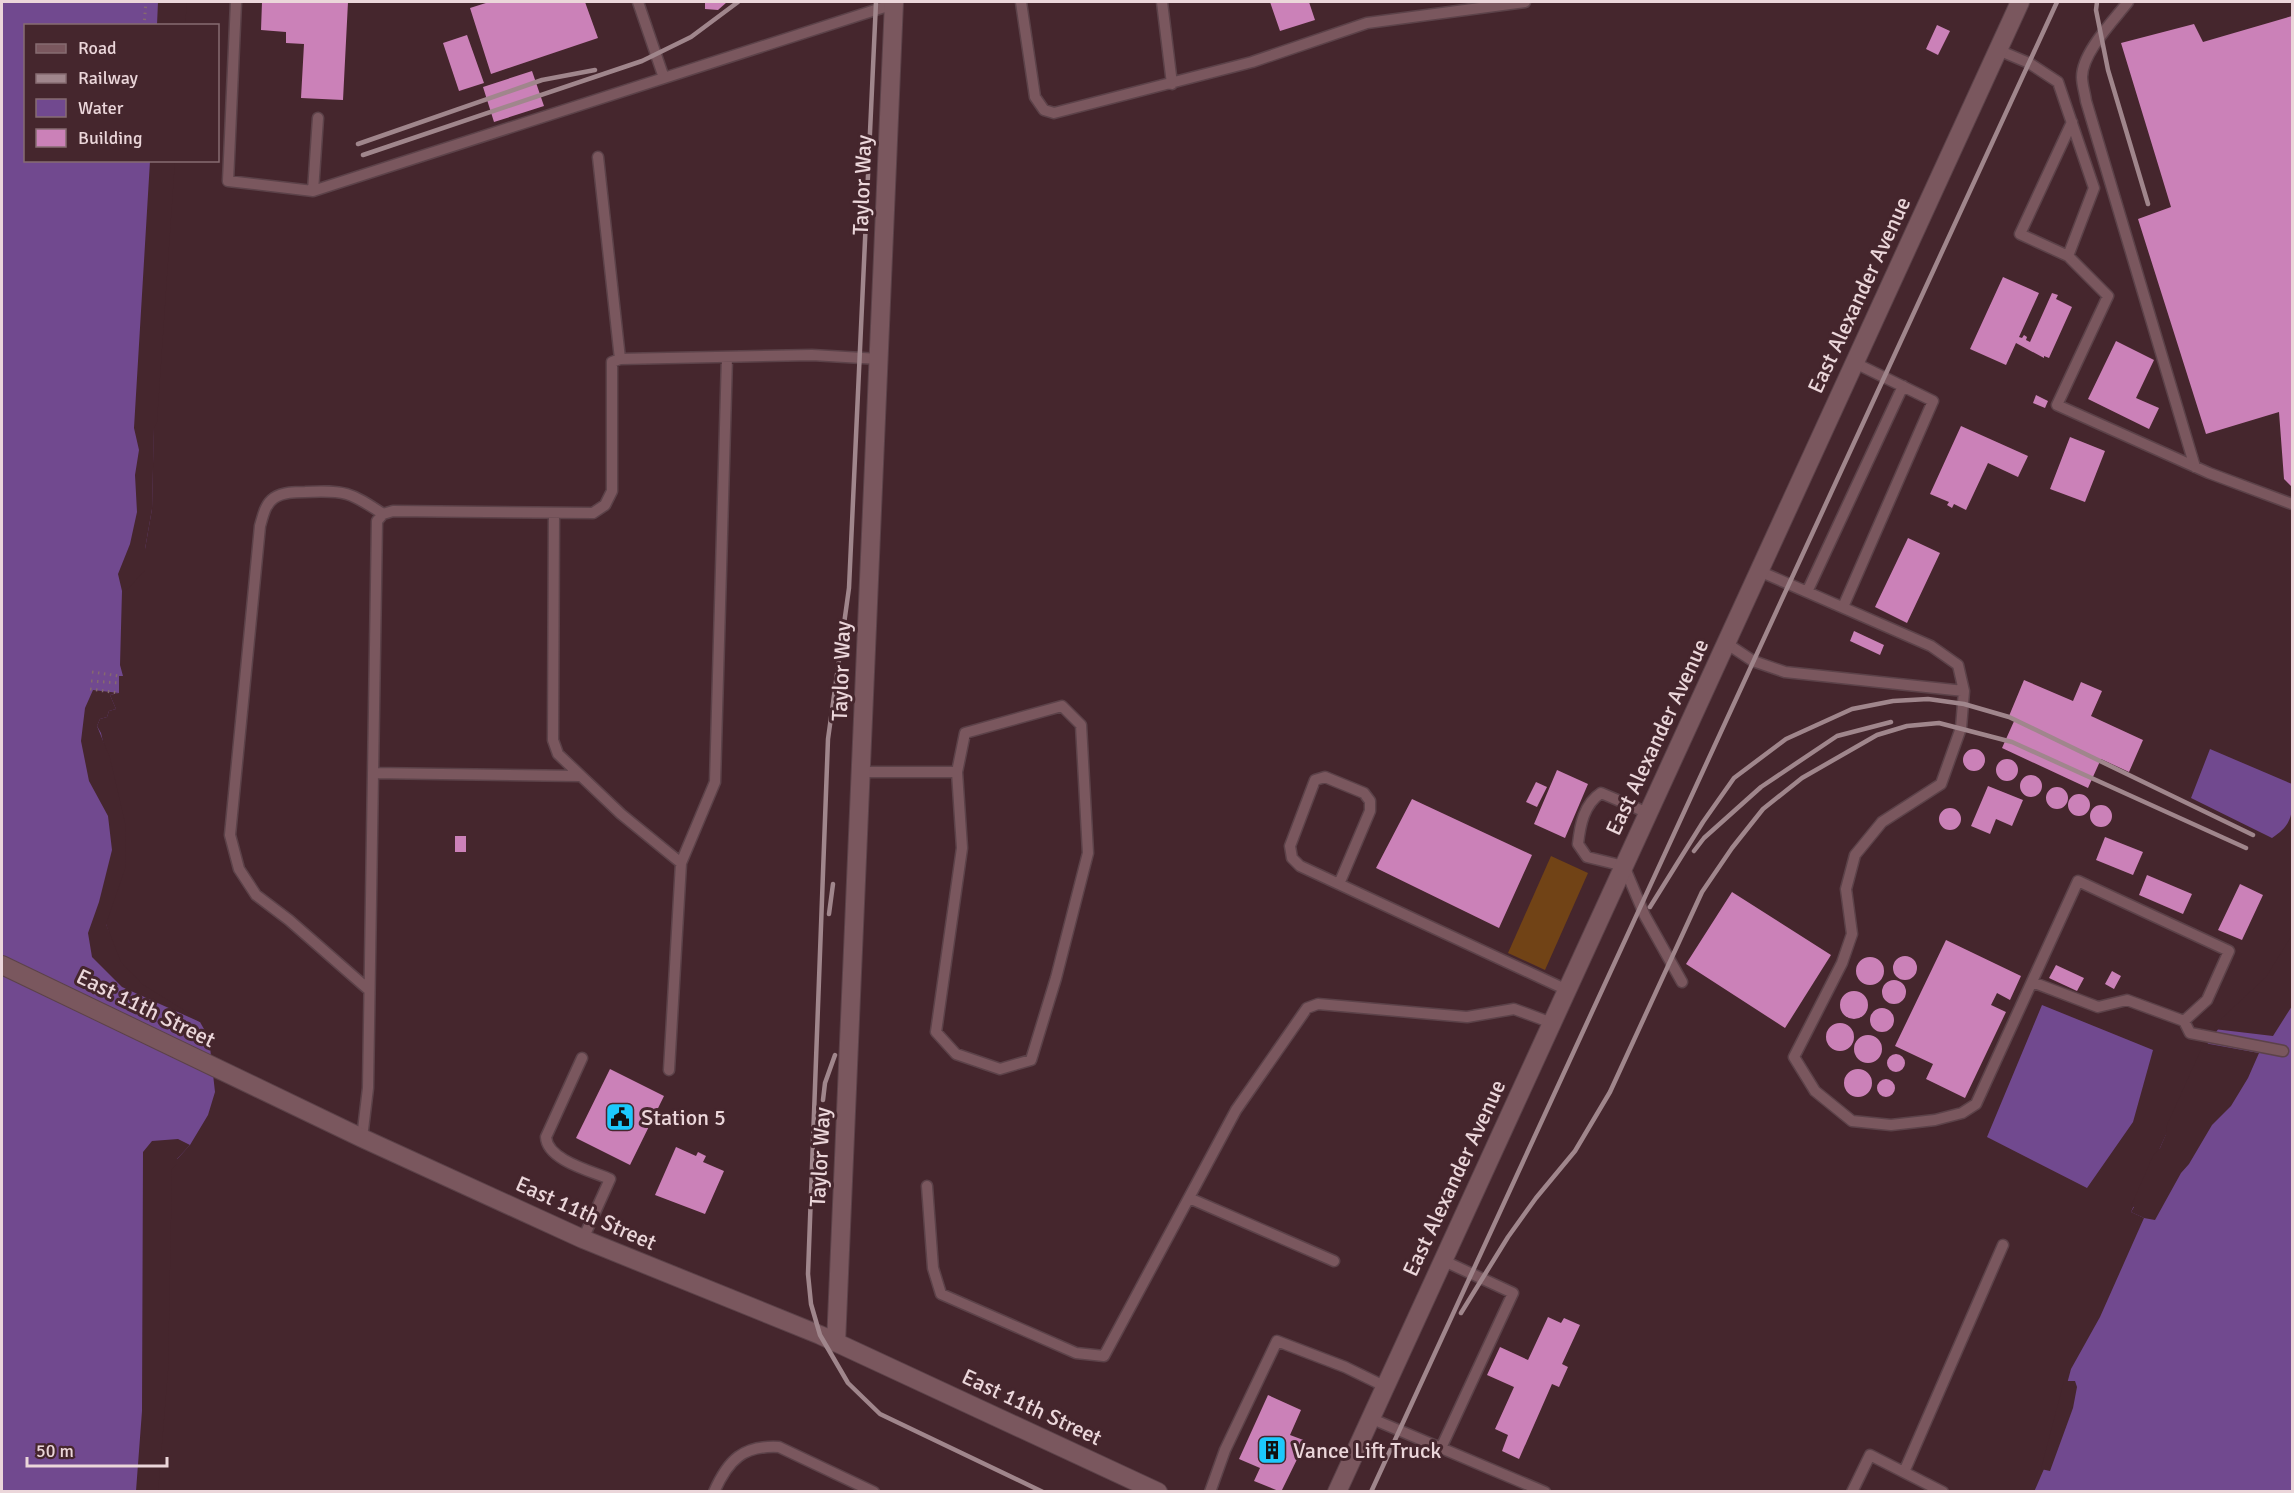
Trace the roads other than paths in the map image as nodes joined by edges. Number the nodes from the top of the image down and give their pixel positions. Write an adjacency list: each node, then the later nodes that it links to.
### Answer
1 (236, 2): 16 (lane)
2 (638, 2): 11 (lane)
3 (1021, 2): 12 (lane)
4 (1162, 2): 12 (lane)
5 (1525, 2): 9 (lane)
6 (2020, 2): 10 (street, East Alexander Avenue)
7 (2128, 2): 23 (lane)
8 (894, 3): 11 (lane); 20 (street, Taylor Way)
9 (1466, 6): 12 (lane)
10 (1998, 50): 14 (lane); 21 (street, East Alexander Avenue)
11 (664, 78): 16 (lane)
12 (1172, 84)
13 (318, 118): 16 (lane)
14 (2072, 122): 17 (lane); 17 (lane)
15 (598, 157): 19 (lane)
16 (313, 191)
17 (2068, 256): 23 (lane)
18 (727, 357): 19 (lane); 20 (lane); 37 (lane)
19 (620, 359): 25 (lane)
20 (879, 359): 32 (street, Taylor Way)
21 (1855, 363): 22 (lane); 27 (street, East Alexander Avenue)
22 (1903, 386): 28 (lane); 29 (lane)
23 (2195, 467): 24 (lane)
24 (2292, 504)
25 (554, 513): 26 (lane); 35 (lane)
26 (383, 514): 34 (lane); 43 (lane)
27 (1759, 571): 28 (lane); 30 (street, East Alexander Avenue)
28 (1807, 592): 29 (lane)
29 (1843, 608): 31 (lane)
30 (1726, 643): 31 (lane); 36 (street, East Alexander Avenue)
31 (1964, 691): 42 (lane)
32 (861, 772): 33 (lane); 57 (street, Taylor Way)
33 (957, 772): 33 (lane)
34 (373, 773): 35 (lane); 43 (lane)
35 (580, 776): 37 (lane)
36 (1648, 813): 38 (street, East Alexander Avenue); 38 (lane)
37 (681, 863): 49 (lane)
38 (1624, 866): 41 (lane); 44 (street, East Alexander Avenue)
39 (1339, 884): 39 (lane); 44 (lane)
40 (2, 965): 50 (street, East 11th Street)
41 (1682, 982)
42 (2032, 982): 45 (lane); 45 (lane)
43 (369, 990): 50 (lane)
44 (1567, 990): 46 (street, East Alexander Avenue)
45 (2184, 1021): 47 (lane)
46 (1552, 1023): 52 (lane); 55 (street, East Alexander Avenue)
47 (2283, 1051)
48 (582, 1058): 53 (lane)
49 (669, 1070)
50 (362, 1138): 53 (street, East 11th Street)
51 (927, 1186): 52 (lane)
52 (1189, 1198): 56 (lane)
53 (583, 1239): 57 (street, East 11th Street)
54 (2003, 1245): 61 (lane)
55 (1442, 1260): 58 (street, East Alexander Avenue); 60 (lane)
56 (1334, 1261)
57 (836, 1343): 64 (street, East 11th Street)
58 (1384, 1386): 59 (street, East Alexander Avenue); 65 (lane)
59 (1370, 1418): 60 (lane); 66 (street, East Alexander Avenue)
60 (1441, 1448): 67 (lane)
61 (1904, 1472): 68 (lane); 69 (lane)
62 (714, 1491): 63 (lane)
63 (874, 1491)
64 (1158, 1491)
65 (1210, 1491)
66 (1336, 1491)
67 (1545, 1491)
68 (1852, 1491)
69 (1943, 1491)

